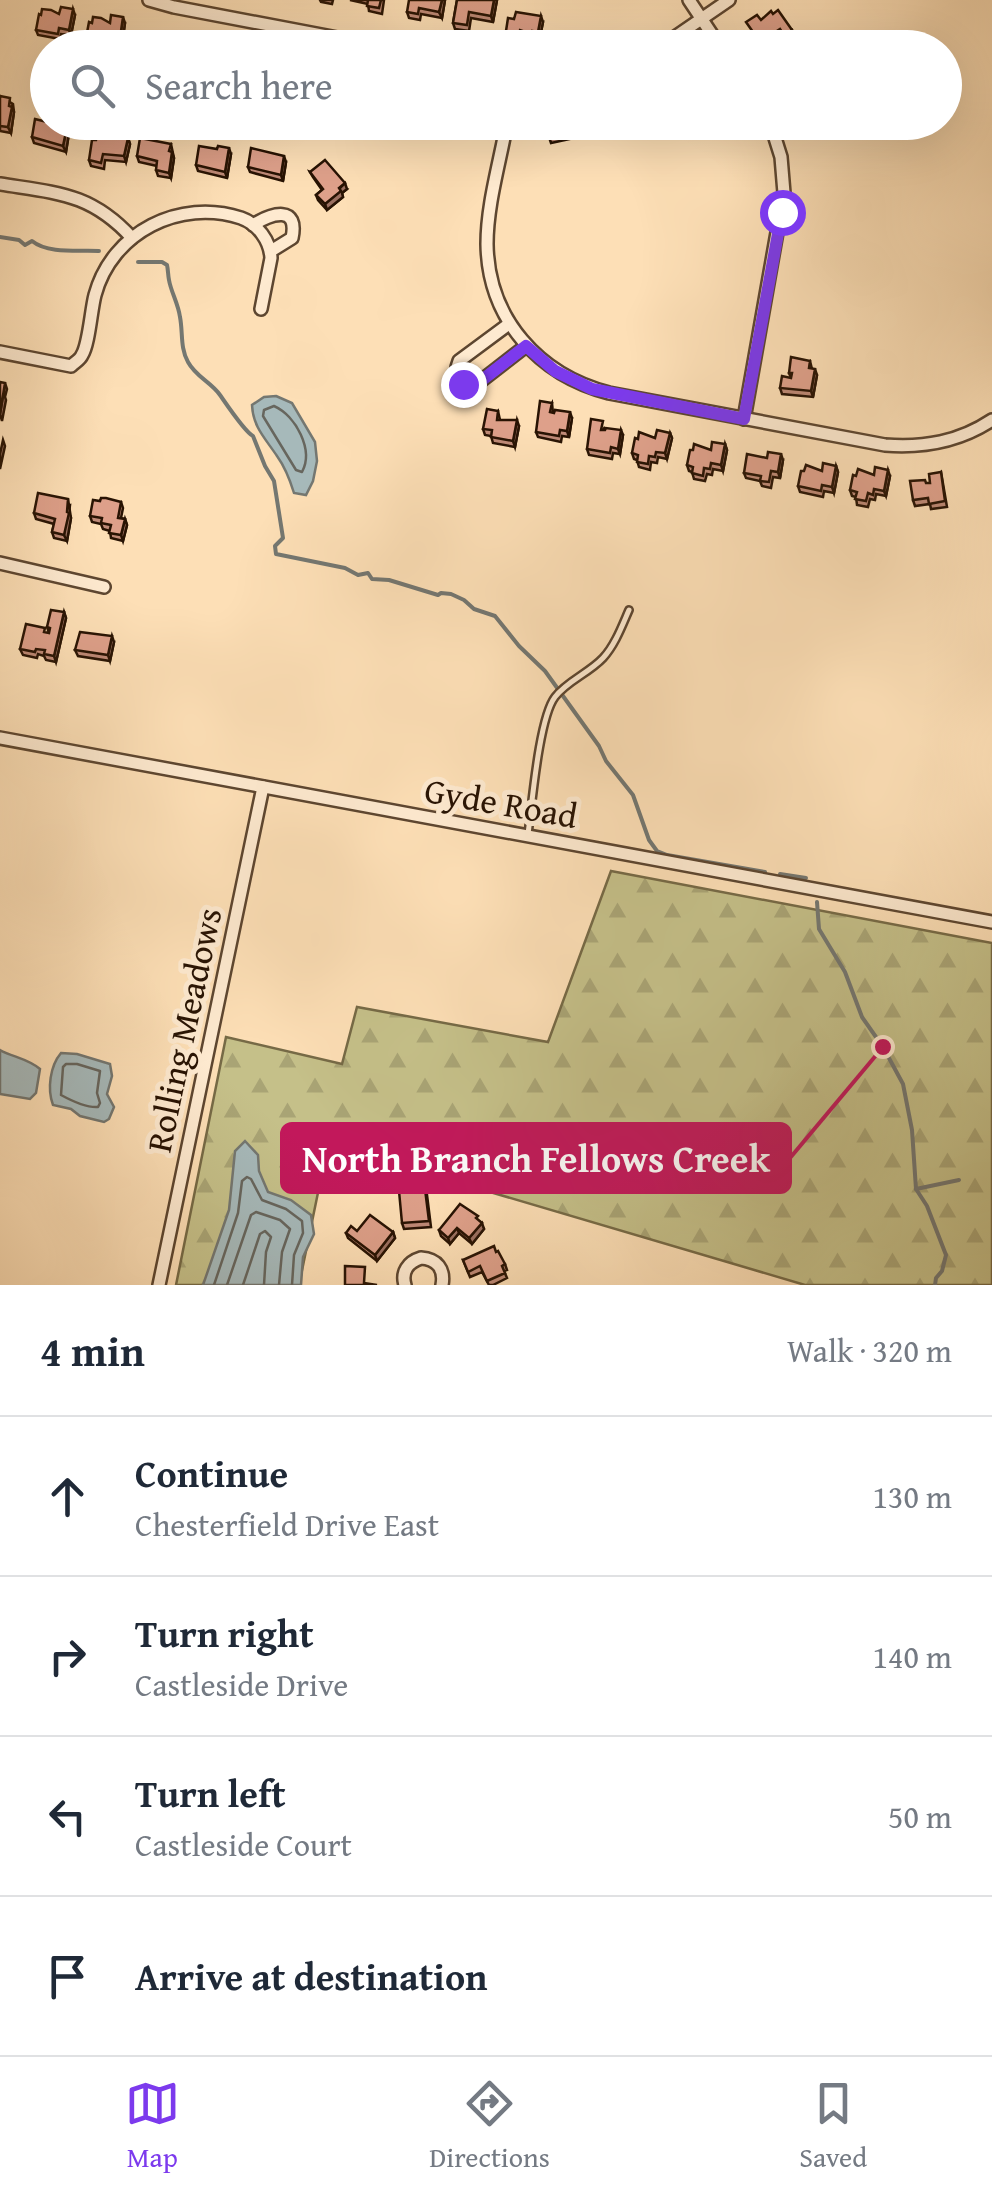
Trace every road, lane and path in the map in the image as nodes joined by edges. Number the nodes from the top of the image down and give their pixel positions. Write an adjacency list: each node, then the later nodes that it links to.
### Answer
1 (149, 0): 5 (street)
2 (689, 0): 4 (street)
3 (729, 0): 4 (street)
4 (702, 19): 6 (street); 7 (street)
5 (295, 30)
6 (686, 30)
7 (709, 30)
8 (504, 140): 15 (street)
9 (776, 140): 18 (street)
10 (0, 184): 12 (street)
11 (253, 225): 12 (street); 13 (street); 13 (street)
12 (132, 238): 17 (street)
13 (271, 251): 14 (street)
14 (261, 309)
15 (510, 324): 16 (street); 16 (street)
16 (526, 346): 18 (street)
17 (0, 352)
18 (744, 419): 19 (street)
19 (992, 420)
20 (0, 563): 21 (street)
21 (104, 588)
22 (629, 610): 25 (lane)
23 (0, 738): 24 (street, Gyde Road)
24 (263, 787): 25 (street, Gyde Road); 27 (street, Rolling Meadows)
25 (528, 836): 26 (street, Gyde Road)
26 (992, 922)
27 (159, 1285)
28 (405, 1285): 29 (street)
29 (442, 1285)

